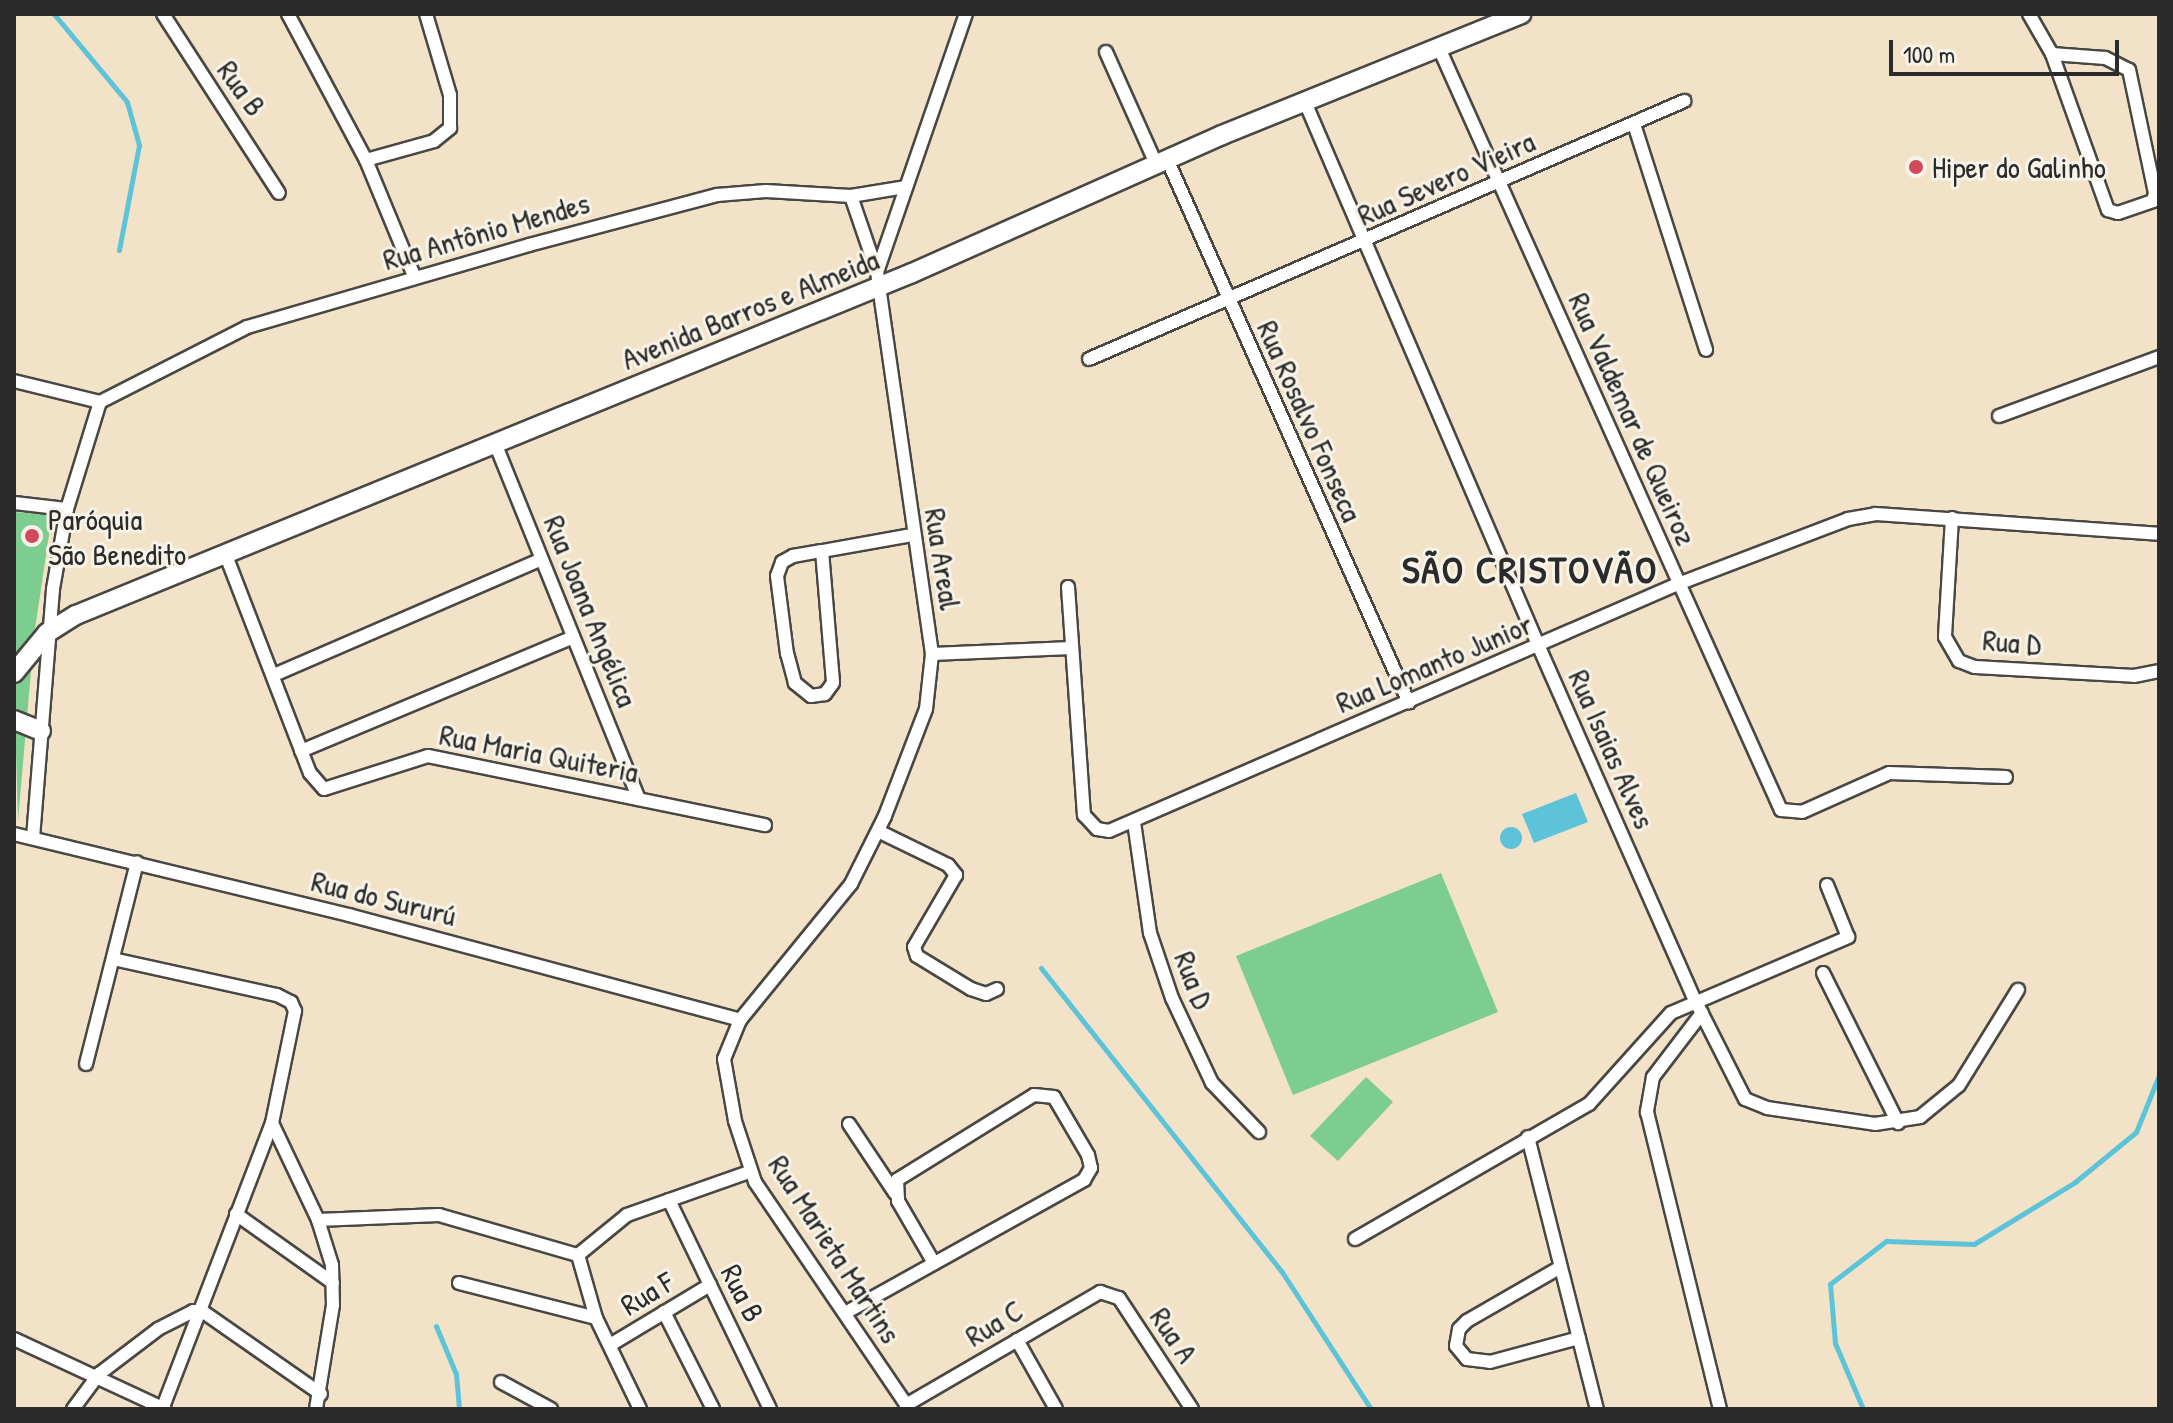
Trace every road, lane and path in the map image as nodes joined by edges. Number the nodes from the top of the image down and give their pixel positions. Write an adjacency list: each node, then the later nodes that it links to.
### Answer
1 (163, 14): 17 (street, Rua B)
2 (288, 14): 13 (street)
3 (426, 14): 13 (street)
4 (966, 14): 16 (street)
5 (1522, 14): 7 (street, Avenida Barros e Almeida)
6 (2029, 14): 9 (street)
7 (1439, 48): 11 (street, Avenida Barros e Almeida); 15 (street, Rua Valdemar de Queiroz)
8 (1106, 52): 14 (street, Rua Rosalvo Fonseca)
9 (2052, 54): 9 (street)
10 (1684, 101): 12 (street, Rua Severo Vieira)
11 (1305, 102): 14 (street, Avenida Barros e Almeida); 19 (street, Rua Isaias Alves)
12 (1634, 124): 15 (street, Rua Severo Vieira); 23 (street)
13 (366, 160): 20 (street)
14 (1161, 162): 21 (street, Avenida Barros e Almeida); 22 (street, Rua Rosalvo Fonseca)
15 (1500, 182): 19 (street, Rua Severo Vieira); 38 (street, Rua Valdemar de Queiroz)
16 (906, 187): 18 (street, Rua Antônio Mendes); 21 (street)
17 (279, 193)
18 (851, 196): 20 (street, Rua Antônio Mendes); 21 (street, Rua Areal)
19 (1365, 243): 22 (street, Rua Severo Vieira); 42 (street, Rua Isaias Alves)
20 (414, 276): 27 (street, Rua Antônio Mendes)
21 (878, 280): 29 (street, Avenida Barros e Almeida); 34 (street, Rua Areal)
22 (1227, 299): 25 (street, Rua Severo Vieira); 48 (street, Rua Rosalvo Fonseca)
23 (1706, 350)
24 (2159, 357): 28 (street)
25 (1089, 359)
26 (14, 381): 27 (street)
27 (100, 402): 31 (street)
28 (1999, 416)
29 (495, 443): 36 (street, Avenida Barros e Almeida); 37 (street, Rua Joana Angélica)
30 (14, 503): 31 (street)
31 (67, 509): 40 (street)
32 (1952, 518): 33 (street, Rua Lomanto Junior); 38 (street, Rua Lomanto Junior); 45 (street, Rua D)
33 (2159, 534)
34 (912, 535): 35 (street); 44 (street, Rua Areal)
35 (822, 551): 35 (street)
36 (225, 553): 40 (street, Avenida Barros e Almeida); 47 (street, Rua Maria Quiteria)
37 (540, 560): 41 (street, Rua Joana Angélica); 47 (street)
38 (1678, 584): 42 (street, Rua Lomanto Junior); 52 (street, Rua Valdemar de Queiroz)
39 (1068, 587): 43 (street)
40 (47, 633): 46 (street, Avenida Barros e Almeida); 50 (street)
41 (573, 637): 51 (street); 53 (street, Rua Joana Angélica)
42 (1539, 647): 48 (street, Rua Lomanto Junior); 65 (street, Rua Isaias Alves)
43 (1071, 648): 44 (street); 54 (street, Rua Lomanto Junior)
44 (932, 654): 56 (street, Rua Areal)
45 (2159, 671)
46 (14, 673)
47 (274, 675): 51 (street, Rua Maria Quiteria)
48 (1409, 703): 54 (street, Rua Lomanto Junior)
49 (14, 720): 50 (street)
50 (41, 731): 58 (street)
51 (301, 751): 53 (street, Rua Maria Quiteria)
52 (2006, 777)
53 (639, 799): 55 (street, Rua Maria Quiteria)
54 (1134, 822): 72 (street, Rua D)
55 (765, 825)
56 (878, 831): 63 (street); 67 (street, Rua Areal)
57 (14, 834): 58 (street, Rua do Sururú)
58 (33, 838): 59 (street, Rua do Sururú)
59 (137, 862): 61 (street); 67 (street, Rua do Sururú)
60 (1827, 885): 65 (street)
61 (113, 959): 68 (street); 69 (street)
62 (1823, 973): 70 (street)
63 (997, 989)
64 (2018, 990): 70 (street, Rua Isaias Alves)
65 (1695, 1000): 66 (street, Rua Isaias Alves); 73 (street)
66 (1702, 1013): 70 (street, Rua Isaias Alves); 109 (street)
67 (740, 1020): 74 (street, Rua Marieta Martins)
68 (86, 1064)
69 (272, 1123): 77 (street); 78 (street)
70 (1898, 1123)
71 (849, 1124): 75 (street)
72 (1259, 1132)
73 (1528, 1137): 79 (street); 82 (street)
74 (749, 1172): 76 (street); 89 (street, Rua Marieta Martins)
75 (895, 1193): 81 (street); 81 (street)
76 (669, 1200): 80 (street); 85 (street, Rua B)
77 (236, 1214): 83 (street); 87 (street)
78 (318, 1220): 80 (street); 83 (street)
79 (1355, 1239)
80 (578, 1255): 90 (street)
81 (934, 1263): 89 (street)
82 (1559, 1268): 91 (street); 91 (street)
83 (333, 1283): 97 (street)
84 (459, 1283): 90 (street)
85 (710, 1285): 88 (street, Rua F); 105 (street, Rua B)
86 (1110, 1293): 93 (street, Rua C); 107 (street, Rua A)
87 (202, 1311): 95 (street); 97 (street); 99 (street)
88 (664, 1312): 94 (street, Rua F); 104 (street)
89 (845, 1313): 98 (street, Rua Marieta Martins)
90 (596, 1318): 94 (street)
91 (1579, 1338): 108 (street)
92 (14, 1339): 95 (street)
93 (1017, 1340): 98 (street, Rua C); 106 (street)
94 (610, 1345): 103 (street)
95 (99, 1374): 99 (street); 100 (street)
96 (501, 1382): 102 (street)
97 (321, 1394): 101 (street)
98 (907, 1407)
99 (163, 1408)
100 (73, 1409)
101 (316, 1409)
102 (551, 1409)
103 (640, 1409)
104 (713, 1409)
105 (770, 1409)
106 (1056, 1409)
107 (1192, 1409)
108 (1597, 1409)
109 (1720, 1409)

